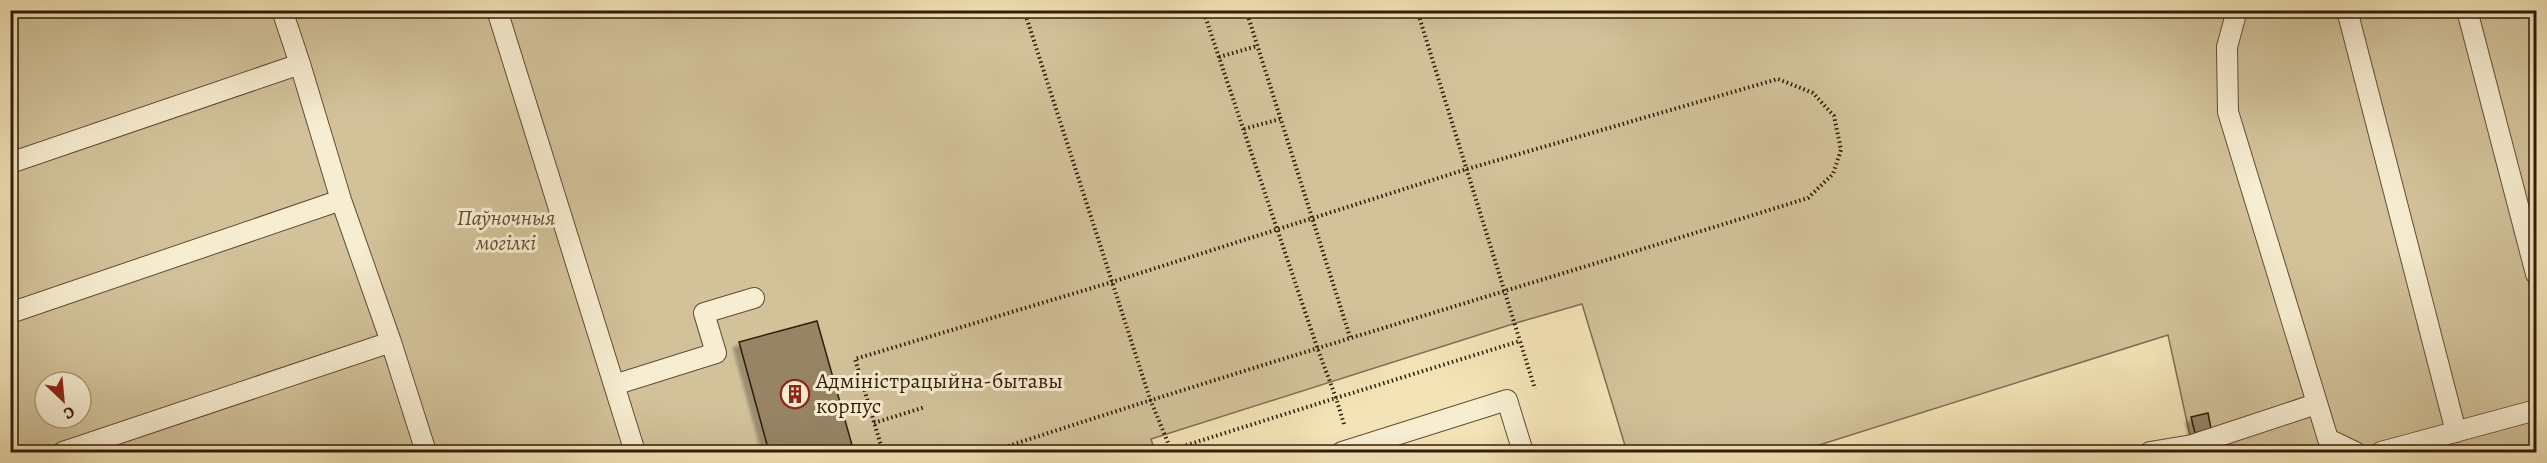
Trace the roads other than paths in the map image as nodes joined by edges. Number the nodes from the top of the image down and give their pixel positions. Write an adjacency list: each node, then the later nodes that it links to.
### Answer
1 (282, 10): 6 (lane)
2 (497, 10): 13 (lane)
3 (2237, 10): 14 (lane)
4 (2347, 10): 16 (lane)
5 (2468, 10): 9 (lane)
6 (300, 64): 7 (lane); 8 (lane)
7 (10, 162)
8 (341, 200): 11 (lane); 12 (lane)
9 (2536, 274)
10 (754, 298): 13 (lane)
11 (10, 313)
12 (392, 342): 17 (lane); 18 (lane)
13 (614, 385): 19 (lane)
14 (2316, 404): 22 (lane); 23 (lane)
15 (2536, 410): 16 (lane)
16 (2456, 432): 24 (lane)
17 (63, 453)
18 (426, 453)
19 (635, 453)
20 (1342, 453): 21 (lane)
21 (1523, 453)
22 (2150, 453)
23 (2355, 453)
24 (2381, 453)

